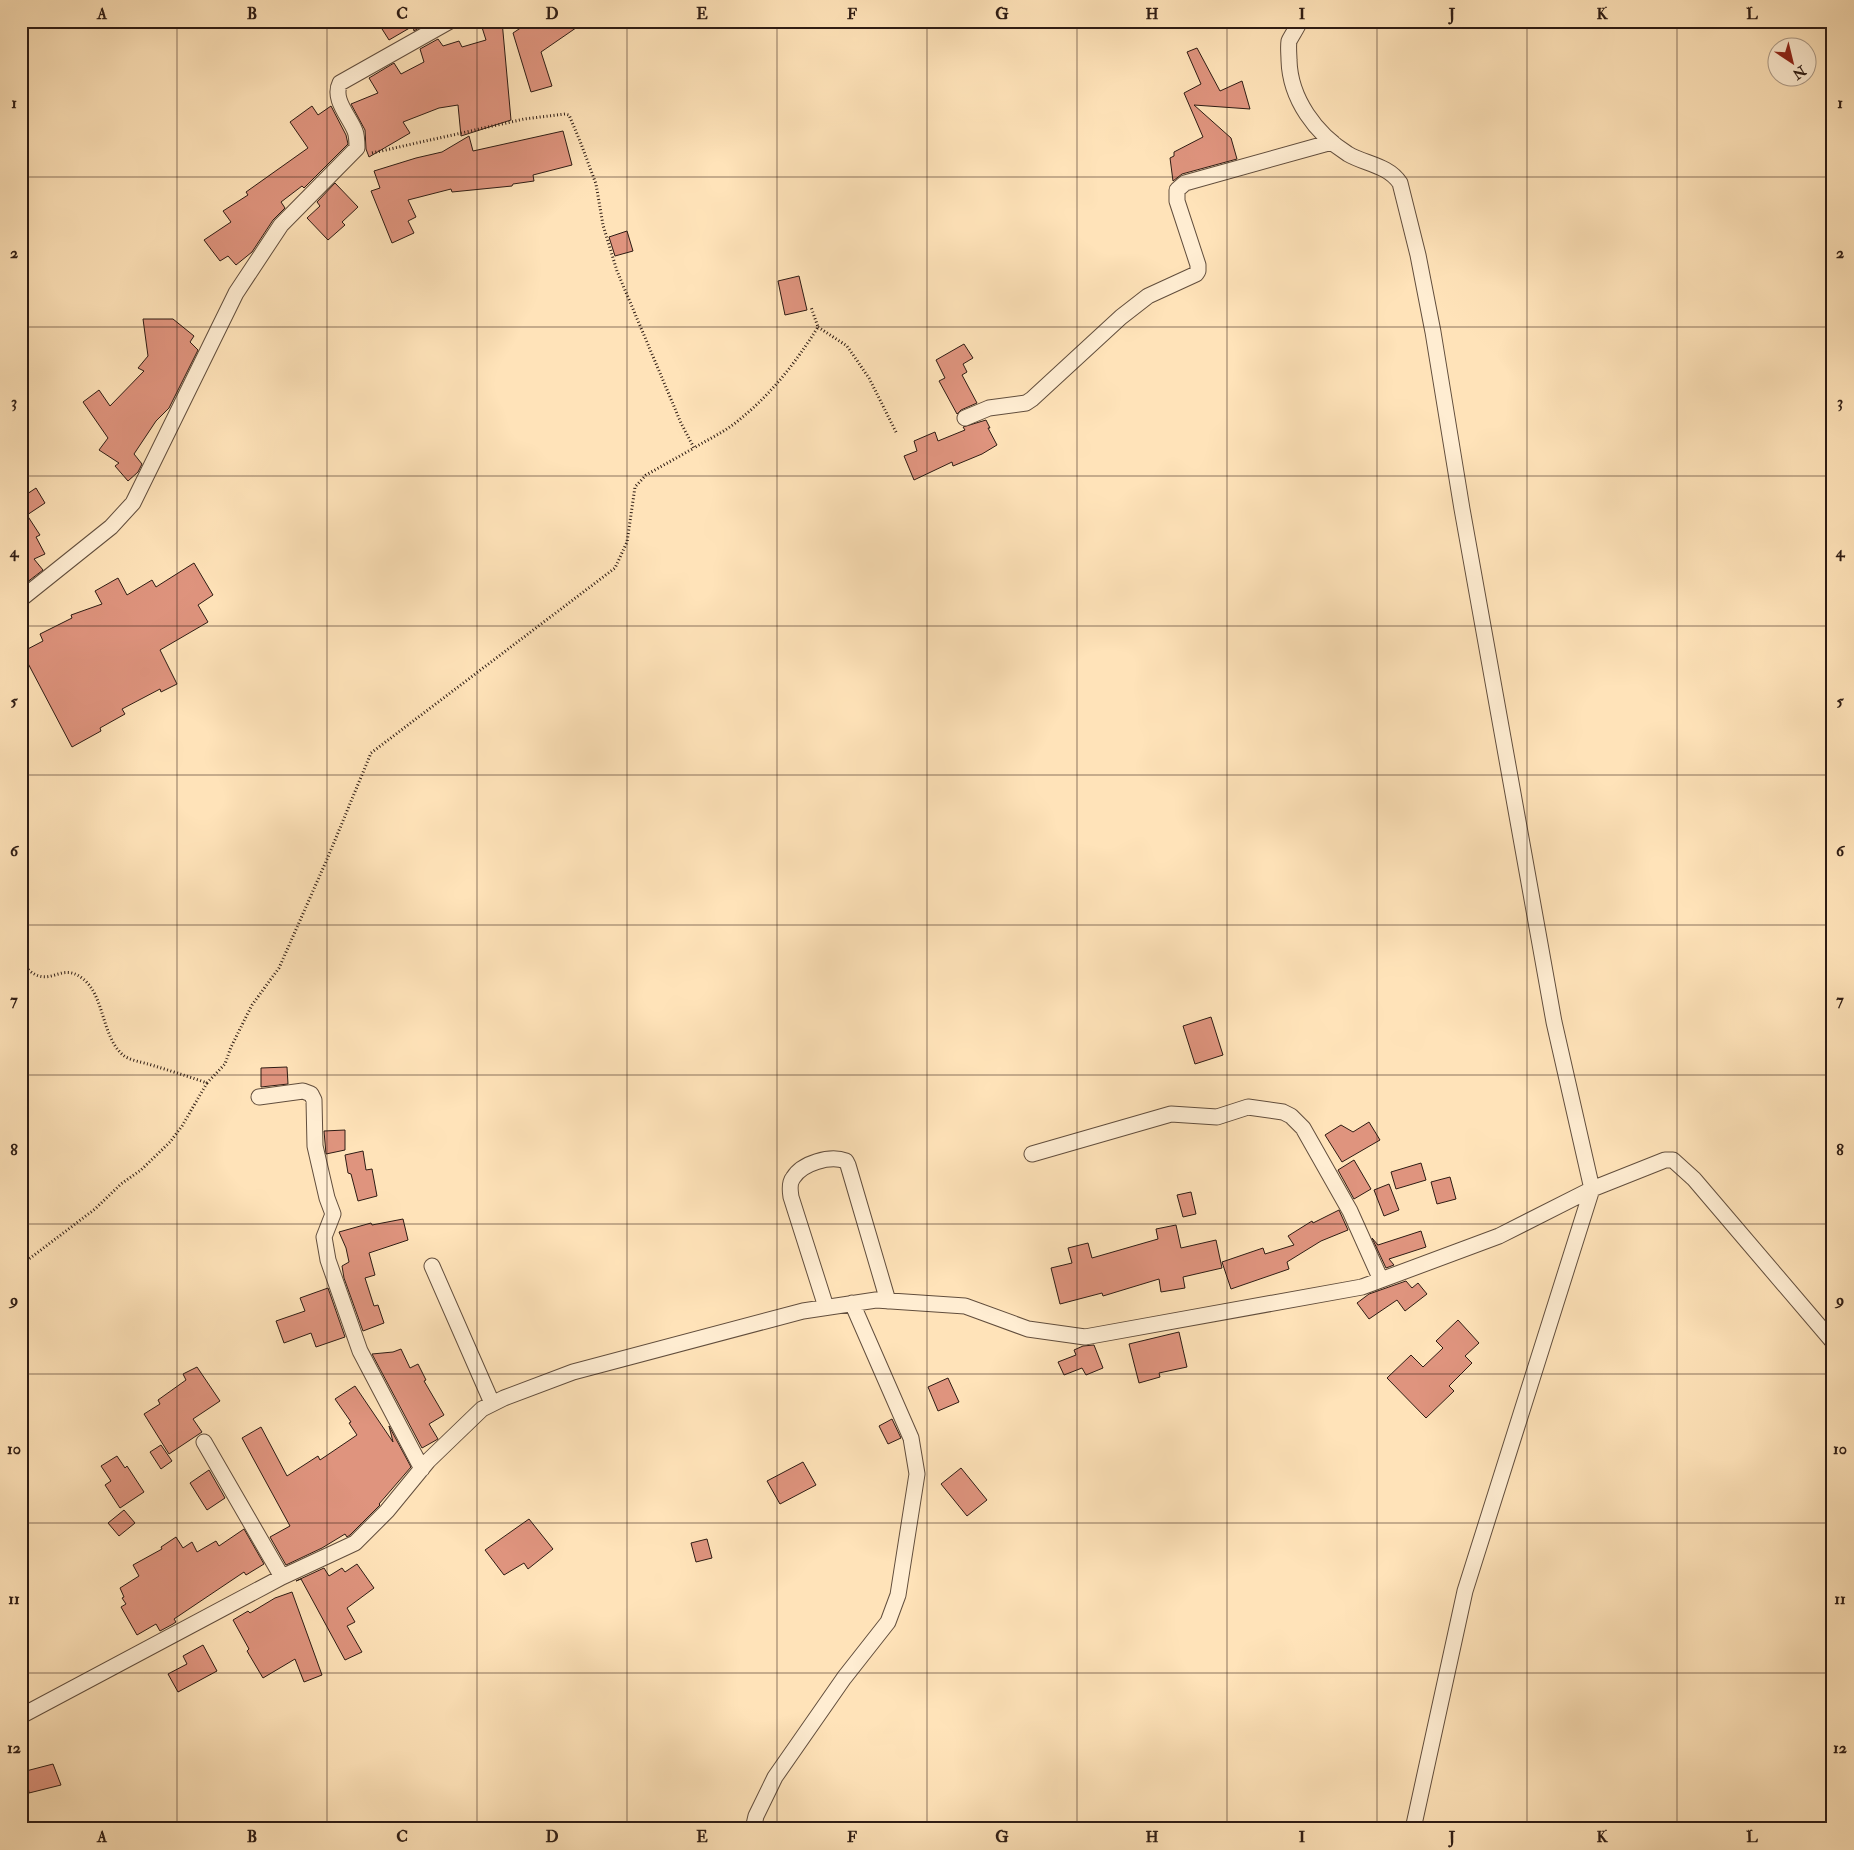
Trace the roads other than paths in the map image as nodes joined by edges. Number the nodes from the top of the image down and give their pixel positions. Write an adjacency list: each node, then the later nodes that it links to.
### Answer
1 (450, 21): 5 (street)
2 (1300, 21): 3 (street)
3 (1332, 142): 4 (street); 8 (street)
4 (965, 418)
5 (21, 599)
6 (259, 1097): 17 (street)
7 (1032, 1154): 10 (street)
8 (1592, 1189): 10 (street); 14 (street); 21 (street)
9 (432, 1266): 15 (street)
10 (1381, 1280): 11 (street)
11 (888, 1301): 12 (street); 13 (street)
12 (852, 1303): 13 (street); 20 (street)
13 (826, 1307): 15 (street)
14 (1833, 1342)
15 (492, 1403): 17 (street)
16 (204, 1442): 18 (street)
17 (422, 1469): 18 (street)
18 (282, 1577): 19 (street)
19 (21, 1716)
20 (753, 1829)
21 (1413, 1829)

